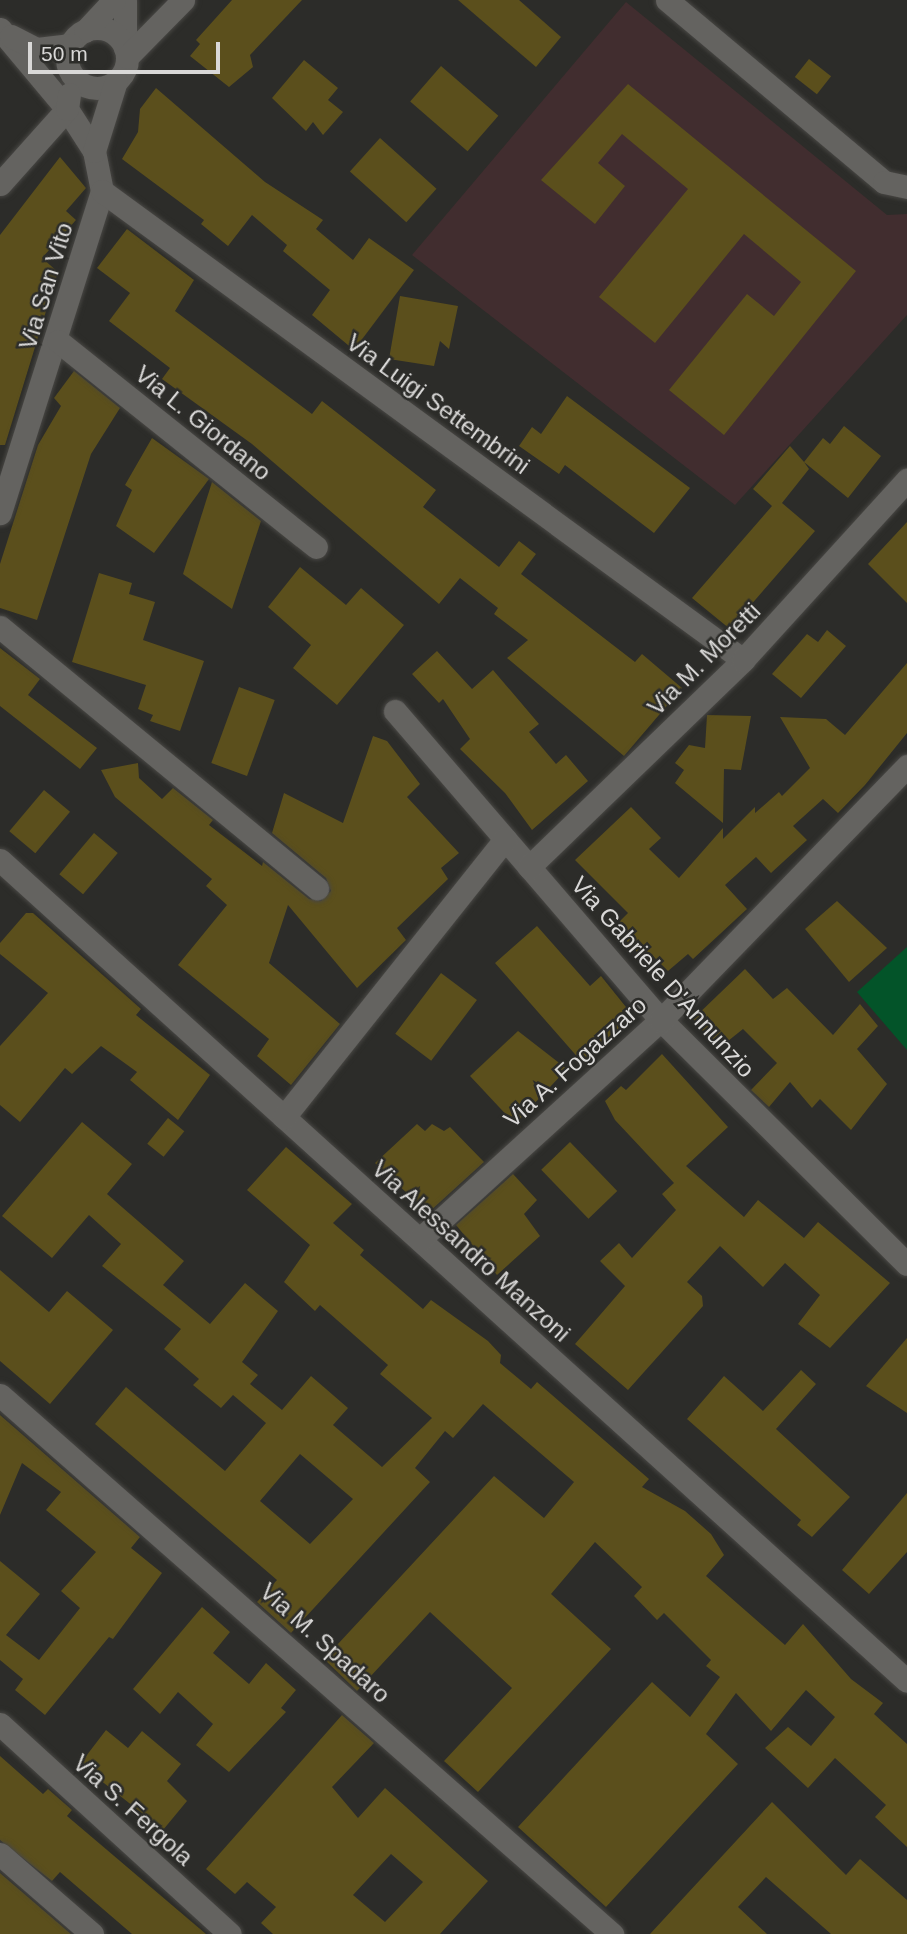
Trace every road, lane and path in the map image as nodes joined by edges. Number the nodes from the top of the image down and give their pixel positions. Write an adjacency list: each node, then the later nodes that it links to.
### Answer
1 (114, 0): 7 (street)
2 (125, 0): 6 (street)
3 (183, 0): 6 (street)
4 (667, 0): 13 (street)
5 (1, 30): 7 (street, Via San Vito); 8 (street, Via San Vito)
6 (126, 52): 7 (street); 9 (street, Via San Vito)
7 (76, 62): 8 (street); 9 (street, Via San Vito); 10 (street)
8 (42, 78): 10 (street, Via San Vito)
9 (116, 81): 11 (street, Via San Vito)
10 (67, 109): 11 (street, Via San Vito); 12 (street)
11 (94, 151): 14 (street, Via San Vito)
12 (0, 184)
13 (907, 187)
14 (102, 191): 15 (street, Via San Vito); 20 (street, Via Luigi Settembrini)
15 (58, 341): 17 (street, Via San Vito); 18 (street, Via L. Giordano)
16 (907, 480): 20 (street, Via M. Moretti)
17 (0, 513)
18 (316, 547)
19 (0, 627): 26 (street)
20 (743, 660): 25 (street, Via M. Moretti)
21 (395, 711): 23 (street, Via Gabriele D'Annunzio)
22 (907, 766): 27 (street, Via A. Fogazzaro)
23 (505, 839): 25 (street, Via Gabriele D'Annunzio); 28 (street)
24 (0, 860): 28 (street, Via Alessandro Manzoni)
25 (529, 867): 27 (street, Via Gabriele D'Annunzio)
26 (317, 888)
27 (661, 1020): 29 (street, Via A. Fogazzaro); 30 (street, Via Gabriele D'Annunzio)
28 (284, 1117): 29 (street, Via Alessandro Manzoni)
29 (420, 1239): 32 (street, Via Alessandro Manzoni)
30 (907, 1264)
31 (0, 1395): 37 (street, Via M. Spadaro)
32 (907, 1681)
33 (0, 1724): 36 (street, Via S. Fergola)
34 (0, 1854): 35 (street)
35 (92, 1934)
36 (230, 1934)
37 (612, 1934)

